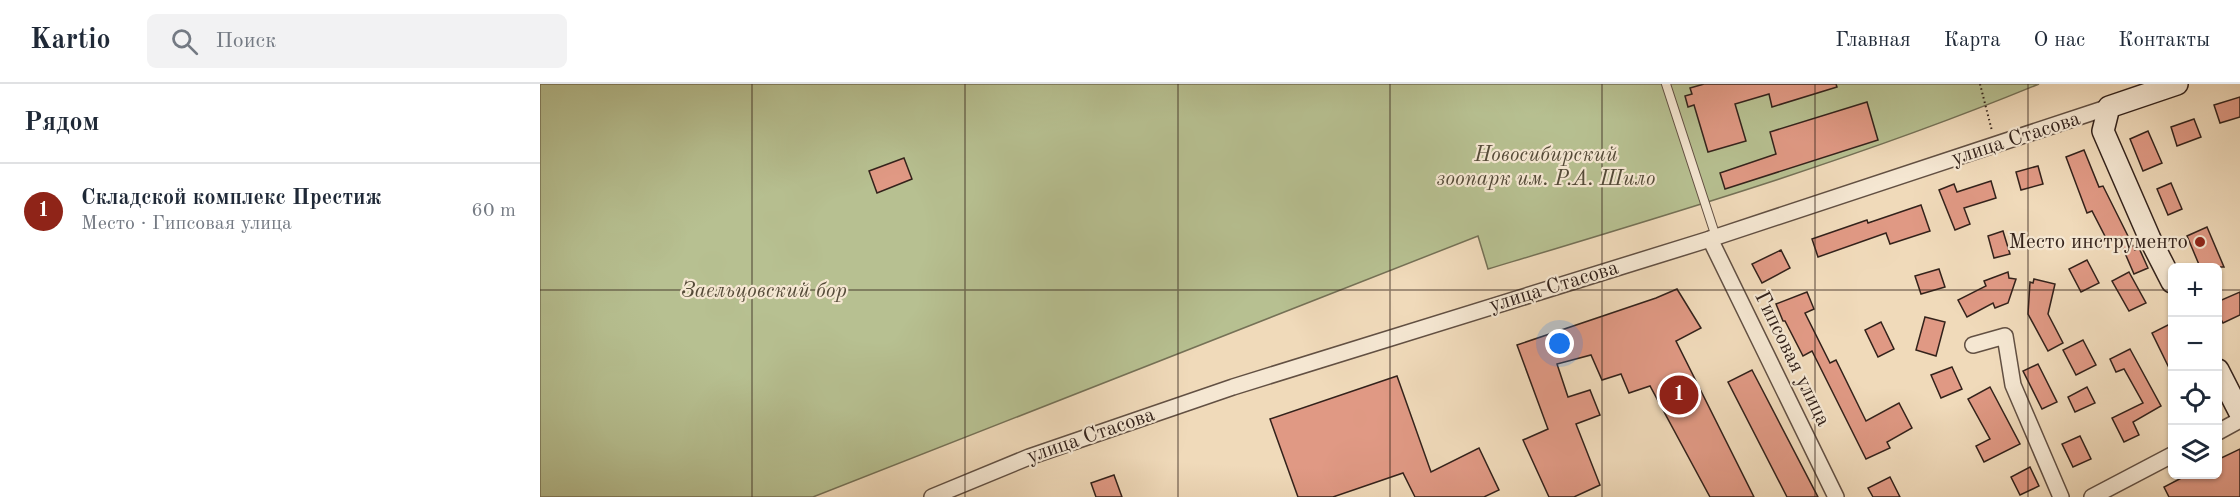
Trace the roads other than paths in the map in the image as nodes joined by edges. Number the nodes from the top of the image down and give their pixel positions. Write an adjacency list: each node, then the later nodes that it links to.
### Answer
1 (1666, 84): 4 (lane)
2 (2177, 84): 3 (street, улица Стасова)
3 (2109, 108): 4 (street, улица Стасова); 5 (street)
4 (1713, 238): 12 (street, улица Стасова); 13 (street, Гипсовая улица)
5 (2168, 274)
6 (1973, 345): 14 (street)
7 (2218, 371): 8 (street)
8 (2240, 413)
9 (2240, 420): 10 (street)
10 (2222, 429)
11 (2168, 457): 15 (street)
12 (932, 497)
13 (1836, 497)
14 (2061, 497)
15 (2092, 497)

